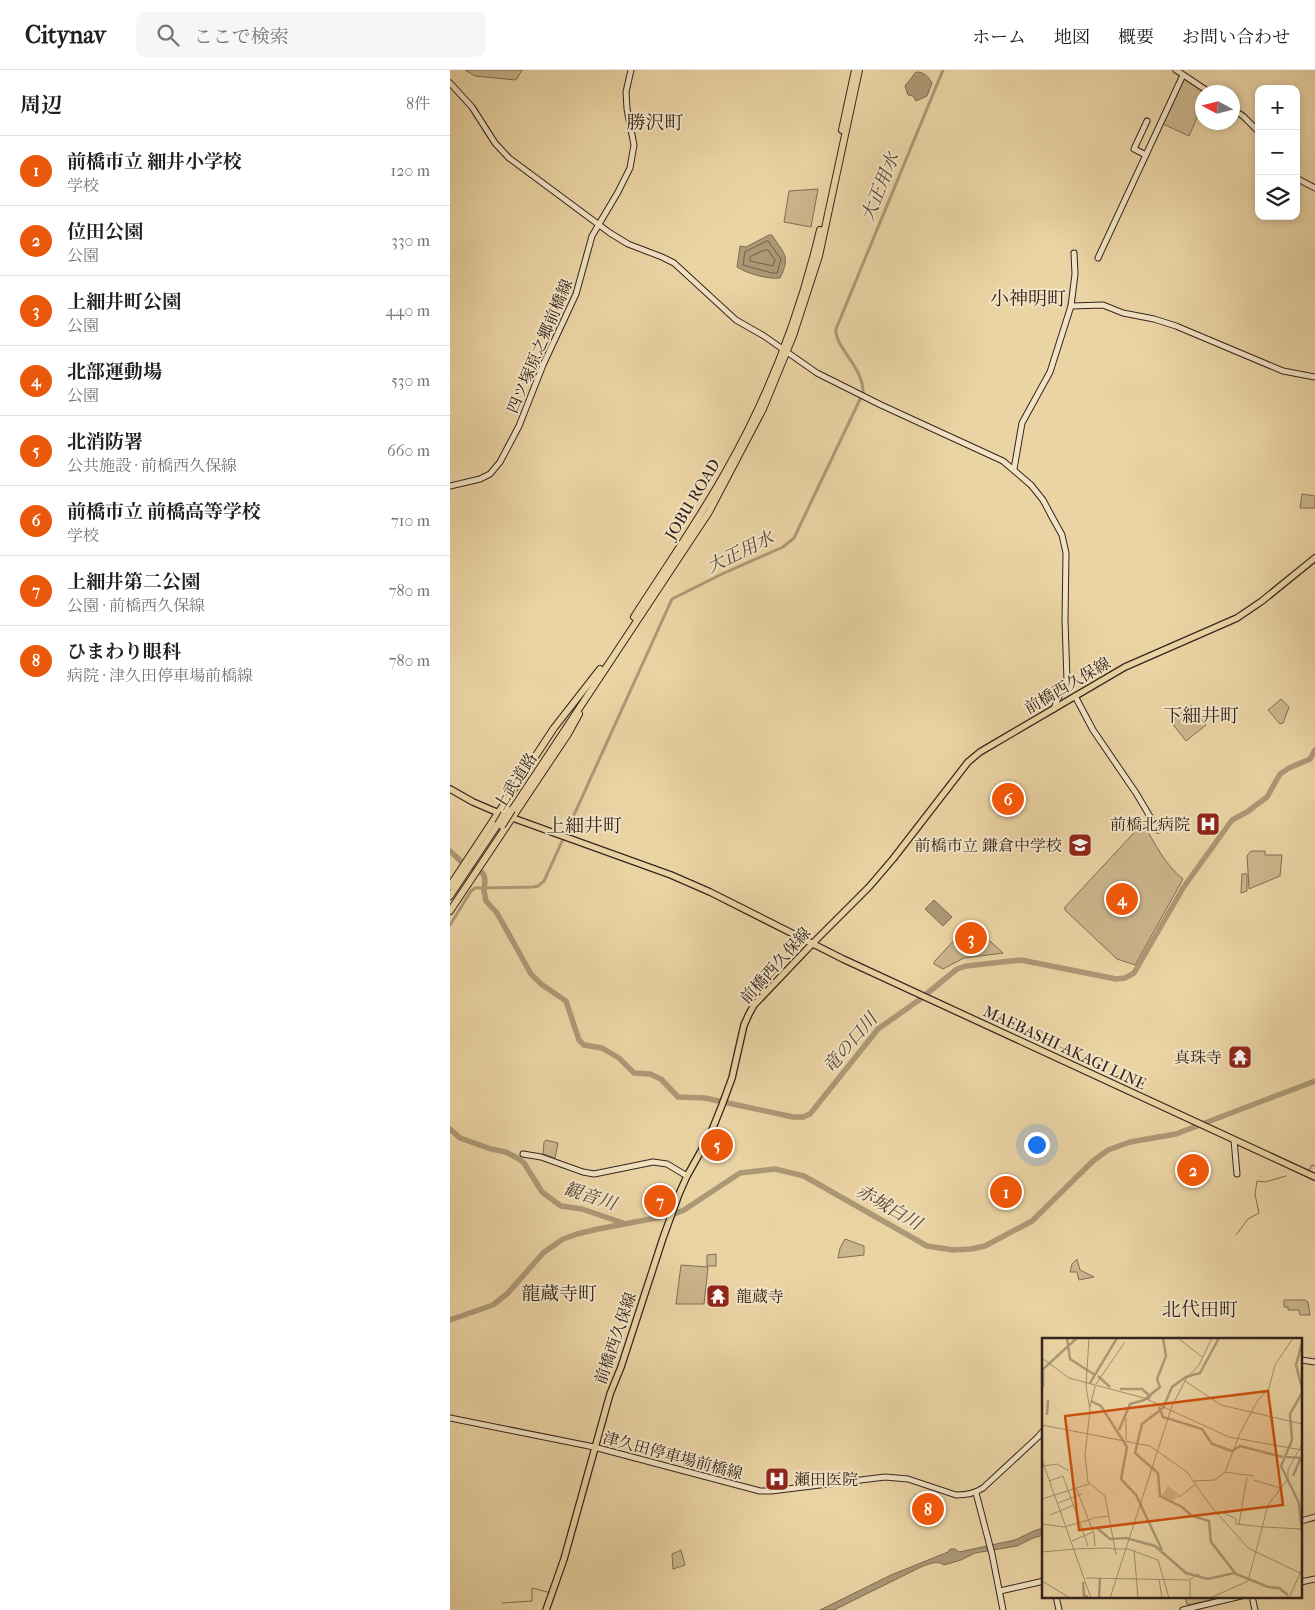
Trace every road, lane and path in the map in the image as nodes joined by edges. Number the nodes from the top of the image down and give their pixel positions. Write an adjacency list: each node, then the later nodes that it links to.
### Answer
1 (631, 70): 14 (street, 四ツ塚原之郷前橋線)
2 (854, 70): 18 (highway, JOBU ROAD)
3 (859, 70): 18 (highway, JOBU ROAD)
4 (1176, 70): 5 (street)
5 (1183, 75): 7 (street); 11 (street)
6 (450, 83): 14 (street)
7 (1198, 85)
8 (1240, 114): 10 (street)
9 (1147, 121): 11 (street)
10 (1257, 130)
11 (1146, 155): 16 (street)
12 (1300, 180): 13 (street)
13 (1315, 188)
14 (598, 224): 18 (street); 21 (street, 四ツ塚原之郷前橋線)
15 (1074, 253): 17 (street)
16 (1098, 258)
17 (1071, 306): 19 (street); 20 (street)
18 (785, 351): 20 (street); 23 (highway, JOBU ROAD)
19 (1315, 377)
20 (1014, 469): 25 (street)
21 (450, 486)
22 (1315, 558): 24 (main road, 前橋西久保線)
23 (601, 670): 27 (highway, JOBU ROAD); 28 (highway)
24 (1075, 696): 25 (main road, 前橋西久保線); 29 (street)
25 (1054, 709): 35 (main road, 前橋西久保線)
26 (450, 789): 28 (main road, MAEBASHI-AKAGI LINE)
27 (511, 812): 28 (main road, MAEBASHI-AKAGI LINE); 30 (highway); 30 (highway, JOBU ROAD, bridge); 35 (main road, MAEBASHI-AKAGI LINE)
28 (498, 813): 31 (highway)
29 (1158, 830)
30 (472, 871): 32 (highway, JOBU ROAD); 33 (highway); 34 (highway)
31 (450, 886)
32 (450, 896)
33 (450, 906)
34 (450, 911)
35 (812, 944): 36 (main road, MAEBASHI-AKAGI LINE); 39 (main road, 前橋西久保線)
36 (1234, 1140): 38 (street); 40 (main road)
37 (523, 1154): 39 (street)
38 (1237, 1174)
39 (687, 1176): 45 (main road, 前橋西久保線)
40 (1315, 1177)
41 (1302, 1360): 42 (street)
42 (1315, 1362)
43 (450, 1418): 45 (street, 津久田停車場前橋線)
44 (1042, 1432): 46 (street)
45 (594, 1447): 46 (street, 津久田停車場前橋線); 54 (main road, 前橋西久保線)
46 (976, 1493): 52 (street)
47 (1315, 1518): 48 (street)
48 (1302, 1521)
49 (1315, 1579): 51 (street)
50 (1042, 1581): 52 (street)
51 (1302, 1582)
52 (1000, 1591): 55 (street)
53 (1233, 1598): 56 (street)
54 (546, 1610)
55 (1003, 1610)
56 (1183, 1610)

